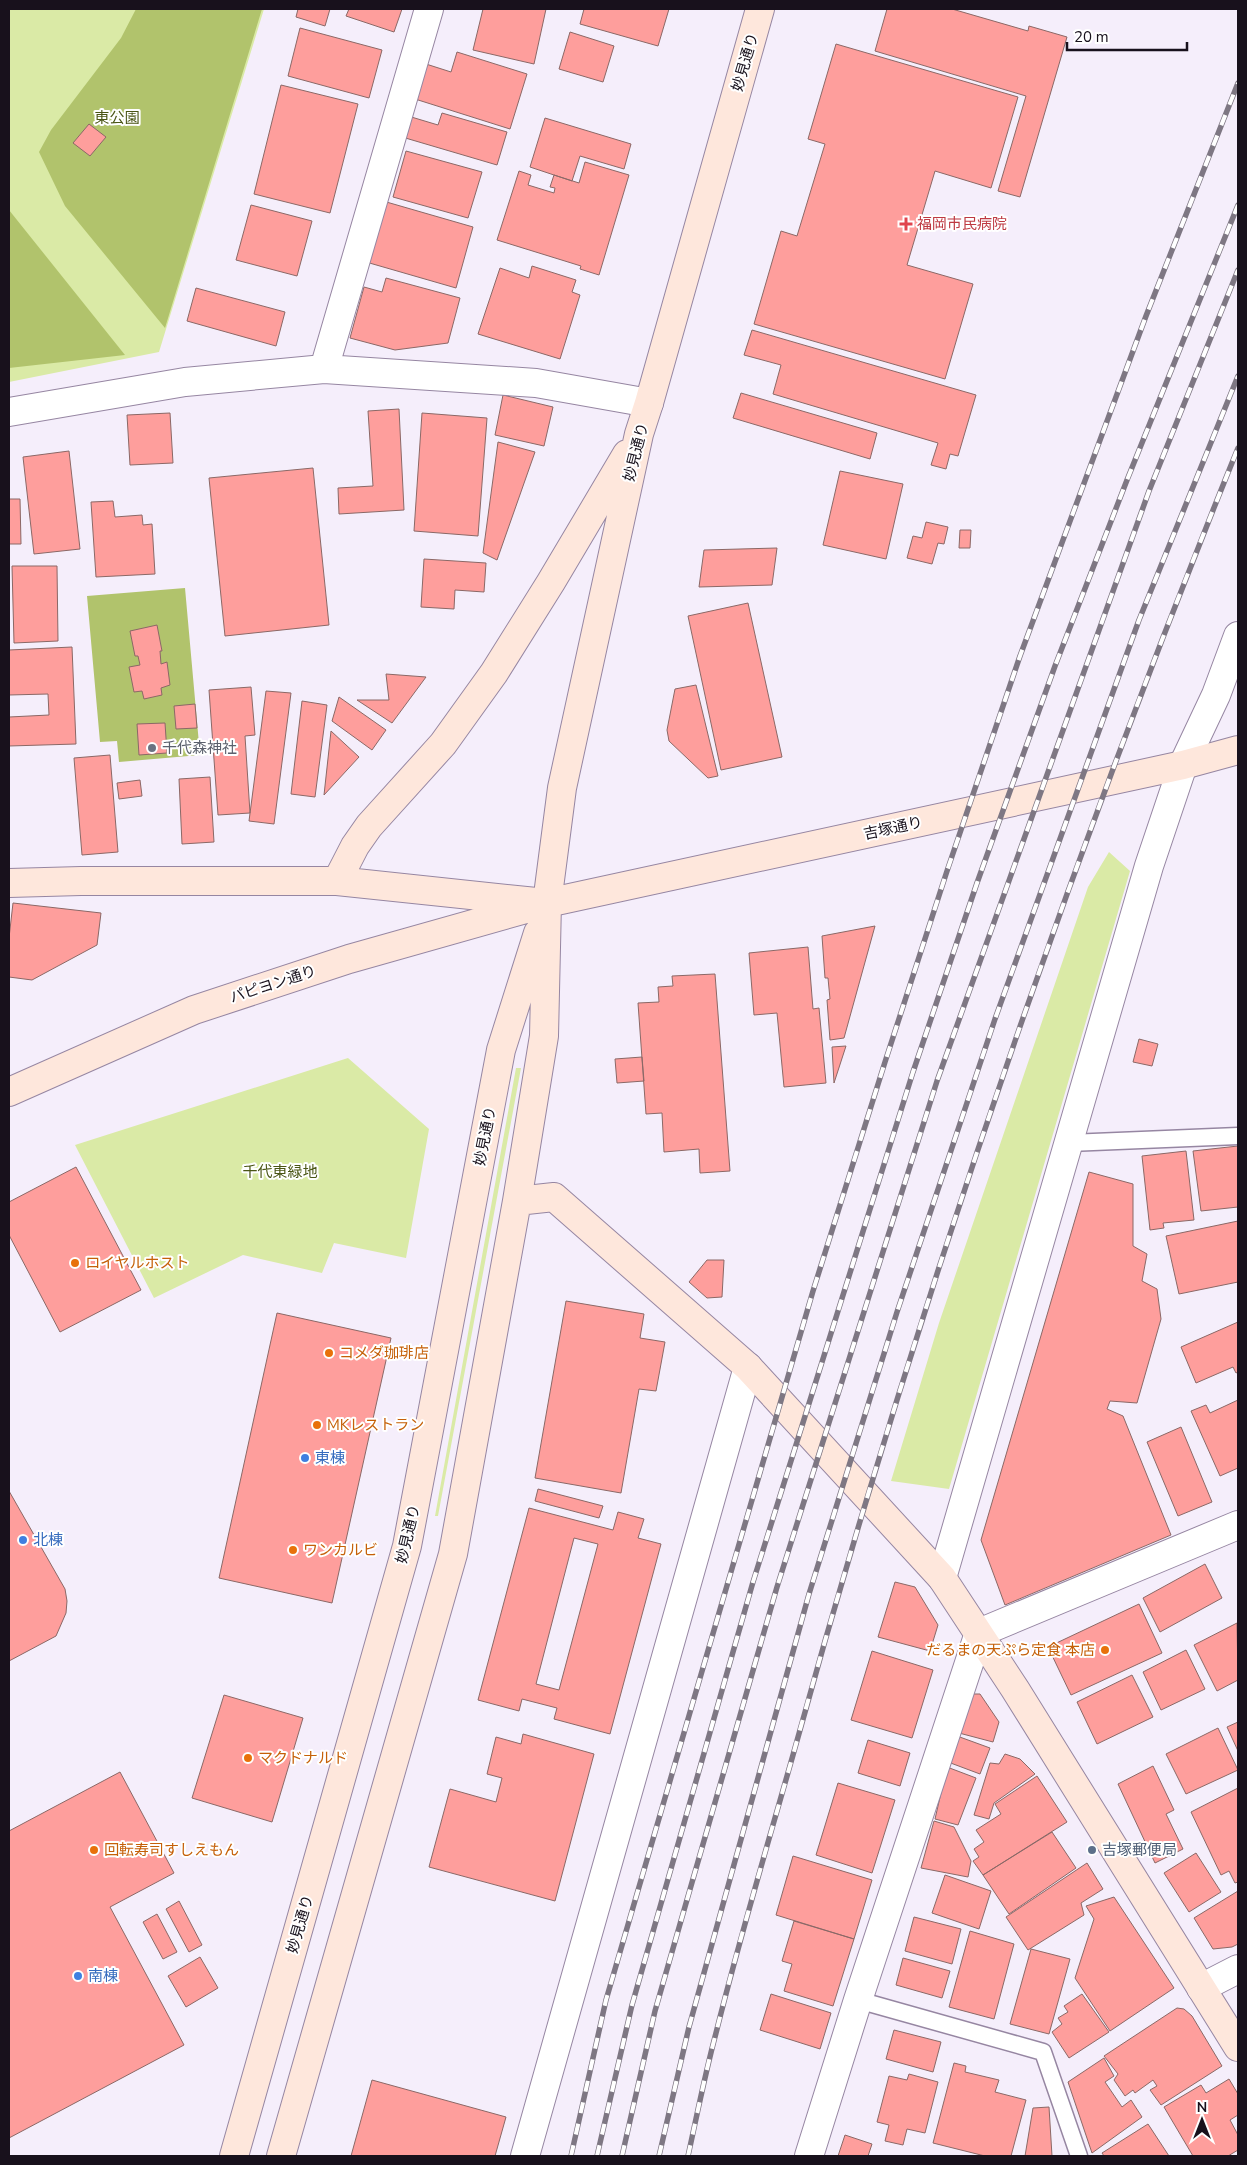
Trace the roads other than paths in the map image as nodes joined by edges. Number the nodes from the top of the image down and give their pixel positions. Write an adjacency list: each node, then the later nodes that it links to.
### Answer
1 (429, 9): 3 (street)
2 (760, 9): 4 (main road, 妙見通り)
3 (324, 370): 4 (street); 5 (street)
4 (649, 403): 6 (main road, 妙見通り)
5 (9, 412)
6 (639, 434): 10 (main road); 12 (main road, 妙見通り)
7 (1238, 636): 9 (street)
8 (1238, 750): 9 (main road, 吉塚通り)
9 (1183, 765): 12 (main road, 吉塚通り); 15 (street)
10 (337, 881): 11 (main road); 12 (main road)
11 (9, 883)
12 (548, 903): 13 (main road, パピヨン通り); 16 (main road, 妙見通り); 25 (main road, 妙見通り)
13 (9, 1092)
14 (1238, 1136): 15 (lane)
15 (1069, 1143): 19 (street)
16 (517, 1201): 17 (main road); 26 (main road, 妙見通り)
17 (748, 1368): 19 (main road); 27 (street)
18 (1238, 1524): 20 (street)
19 (942, 1578): 20 (main road)
20 (979, 1633): 22 (main road); 23 (street)
21 (1238, 1969): 22 (street)
22 (1201, 1988): 24 (main road)
23 (858, 2000): 28 (street); 29 (lane)
24 (1238, 2047)
25 (234, 2156)
26 (281, 2156)
27 (525, 2156)
28 (809, 2156)
29 (1079, 2156)

